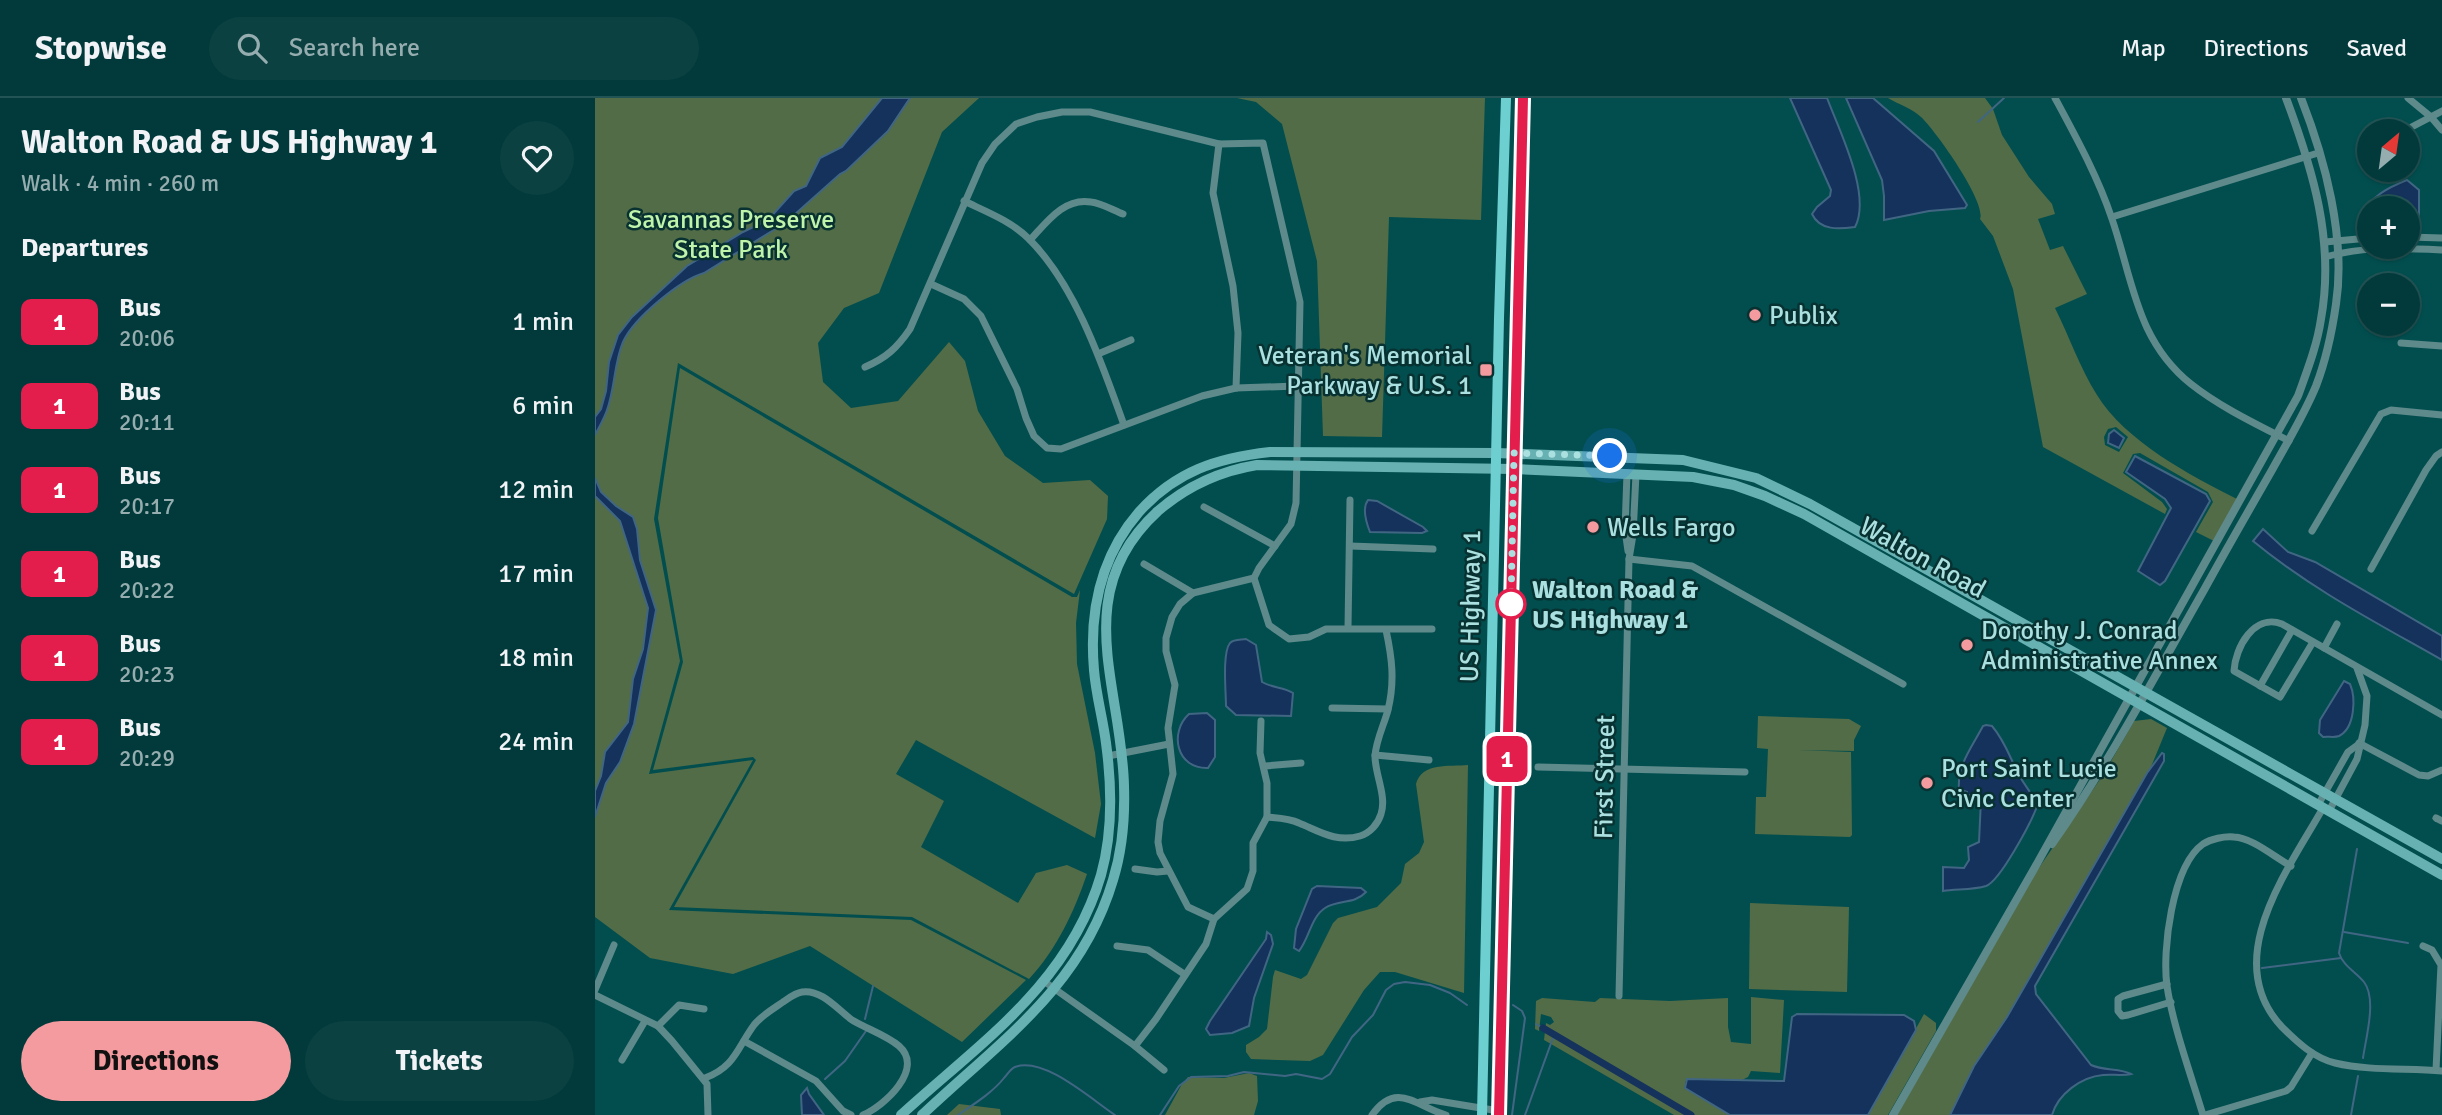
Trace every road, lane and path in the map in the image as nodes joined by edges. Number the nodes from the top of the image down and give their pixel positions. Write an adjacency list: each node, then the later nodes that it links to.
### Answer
1 (1506, 98): 14 (main road, US Highway 1)
2 (1523, 98): 15 (main road, US Highway 1)
3 (2055, 98): 18 (street)
4 (2286, 98): 13 (street)
5 (2301, 98): 12 (street)
6 (2408, 98): 8 (street)
7 (2442, 111): 8 (street)
8 (2431, 117): 9 (street); 10 (street)
9 (2420, 123)
10 (2442, 130)
11 (1219, 144): 16 (street); 34 (street); 35 (street)
12 (2318, 153): 13 (street); 23 (street)
13 (2306, 157): 18 (street); 24 (street)
14 (1504, 169): 15 (main road); 42 (main road, US Highway 1)
15 (1521, 200): 43 (main road, US Highway 1)
16 (964, 201): 22 (street); 28 (street)
17 (1123, 214): 22 (street)
18 (2112, 217): 38 (street)
19 (2420, 237): 20 (street)
20 (2442, 238)
21 (2357, 239): 23 (street)
22 (1030, 240): 32 (street)
23 (2337, 241): 24 (street); 26 (street)
24 (2325, 242): 27 (street)
25 (2442, 250): 26 (street)
26 (2338, 253): 27 (street); 39 (street)
27 (2326, 257): 38 (street)
28 (931, 284): 33 (street); 37 (street)
29 (1131, 340): 32 (street)
30 (2401, 343): 31 (street)
31 (2442, 346)
32 (1098, 354): 37 (street)
33 (865, 367)
34 (1297, 386): 35 (street); 41 (street)
35 (1236, 388): 37 (street)
36 (2442, 415): 50 (street)
37 (1124, 425)
38 (2278, 435): 39 (street); 72 (street)
39 (2288, 441): 74 (street)
40 (2442, 452): 57 (street)
41 (1296, 453): 42 (main road, Walton Road); 44 (street); 86 (main road, Walton Road)
42 (1496, 453): 43 (main road, Walton Road); 45 (main road, US Highway 1)
43 (1514, 453): 46 (main road, US Highway 1); 59 (main road, Walton Road)
44 (1297, 466): 45 (main road, Walton Road); 51 (street); 84 (main road, Walton Road)
45 (1495, 469): 46 (main road, Walton Road); 83 (main road, US Highway 1)
46 (1514, 469): 47 (main road, Walton Road); 92 (main road, US Highway 1)
47 (1631, 473): 54 (street, First Street); 56 (main road, Walton Road)
48 (1350, 500): 52 (street)
49 (1204, 506): 51 (street)
50 (2312, 531)
51 (1275, 546): 58 (street)
52 (1350, 546): 53 (street); 64 (street)
53 (1433, 549)
54 (1629, 559): 71 (street); 91 (street, First Street)
55 (1145, 564): 60 (street)
56 (1891, 564): 59 (main road); 61 (main road, Walton Road)
57 (2371, 569)
58 (1254, 578): 60 (street); 64 (street)
59 (1956, 585): 62 (main road, Walton Road)
60 (1193, 593): 82 (street)
61 (1947, 595): 62 (main road); 75 (main road, Walton Road)
62 (2013, 618): 72 (main road, Walton Road)
63 (2337, 624): 69 (street)
64 (1348, 628): 66 (street)
65 (1432, 629): 66 (street)
66 (1386, 630): 78 (street)
67 (2292, 630): 68 (street); 73 (street); 73 (street)
68 (2313, 642): 69 (street); 73 (street)
69 (2324, 648): 70 (street)
70 (2357, 667): 79 (street); 81 (street)
71 (1903, 684)
72 (2135, 686): 74 (main road, Walton Road); 75 (street)
73 (2260, 686)
74 (2146, 693): 76 (street); 95 (main road, Walton Road)
75 (2129, 697): 76 (main road, Walton Road); 102 (street)
76 (2140, 704): 97 (main road, Walton Road); 102 (street)
77 (1332, 708): 78 (street)
78 (1388, 709): 85 (street)
79 (2442, 715)
80 (1261, 721): 89 (street)
81 (2359, 743): 93 (street); 95 (street); 96 (street)
82 (1169, 744): 84 (street); 103 (street)
83 (1491, 744): 92 (main road); 127 (main road, US Highway 1)
84 (1121, 753): 86 (street); 112 (main road, Walton Road)
85 (1375, 755): 87 (street); 98 (street)
86 (1108, 756): 110 (main road, Walton Road)
87 (1429, 760)
88 (1301, 763): 89 (street)
89 (1265, 766): 98 (street)
90 (1538, 767): 91 (street)
91 (1625, 769): 94 (street); 114 (street, First Street)
92 (1507, 770): 128 (main road, US Highway 1)
93 (2442, 770)
94 (1745, 772)
95 (2325, 793): 96 (main road, Walton Road); 97 (street)
96 (2335, 799): 97 (street); 99 (main road, Walton Road)
97 (2323, 808): 100 (street); 104 (main road, Walton Road)
98 (1267, 817): 105 (street)
99 (2442, 859)
100 (2291, 866): 111 (street); 121 (street)
101 (1135, 869): 103 (street)
102 (2033, 869): 136 (street)
103 (1168, 871): 105 (street)
104 (2442, 875)
105 (1215, 919): 109 (street)
106 (614, 945): 113 (street)
107 (1117, 946): 109 (street)
108 (2423, 946): 124 (street)
109 (1184, 974): 120 (street)
110 (1045, 982): 112 (street); 132 (main road, Walton Road)
111 (2167, 984): 115 (street); 115 (street)
112 (1055, 990): 120 (street); 133 (main road, Walton Road)
113 (595, 993): 117 (street)
114 (1619, 996)
115 (2171, 1002): 137 (street)
116 (704, 1009): 118 (street)
117 (645, 1021): 118 (street); 122 (street)
118 (657, 1027): 125 (street)
119 (744, 1041): 125 (street); 130 (street); 131 (street)
120 (1135, 1046): 123 (street)
121 (2312, 1053): 124 (street); 137 (street)
122 (622, 1060)
123 (1164, 1070)
124 (2439, 1070)
125 (705, 1078): 129 (street)
126 (1420, 1102): 127 (street); 134 (street); 135 (street)
127 (1482, 1112): 128 (street)
128 (1499, 1113)
129 (708, 1115)
130 (851, 1115)
131 (863, 1115)
132 (901, 1115)
133 (922, 1115)
134 (1373, 1115)
135 (1446, 1115)
136 (1893, 1115)
137 (2204, 1115)

